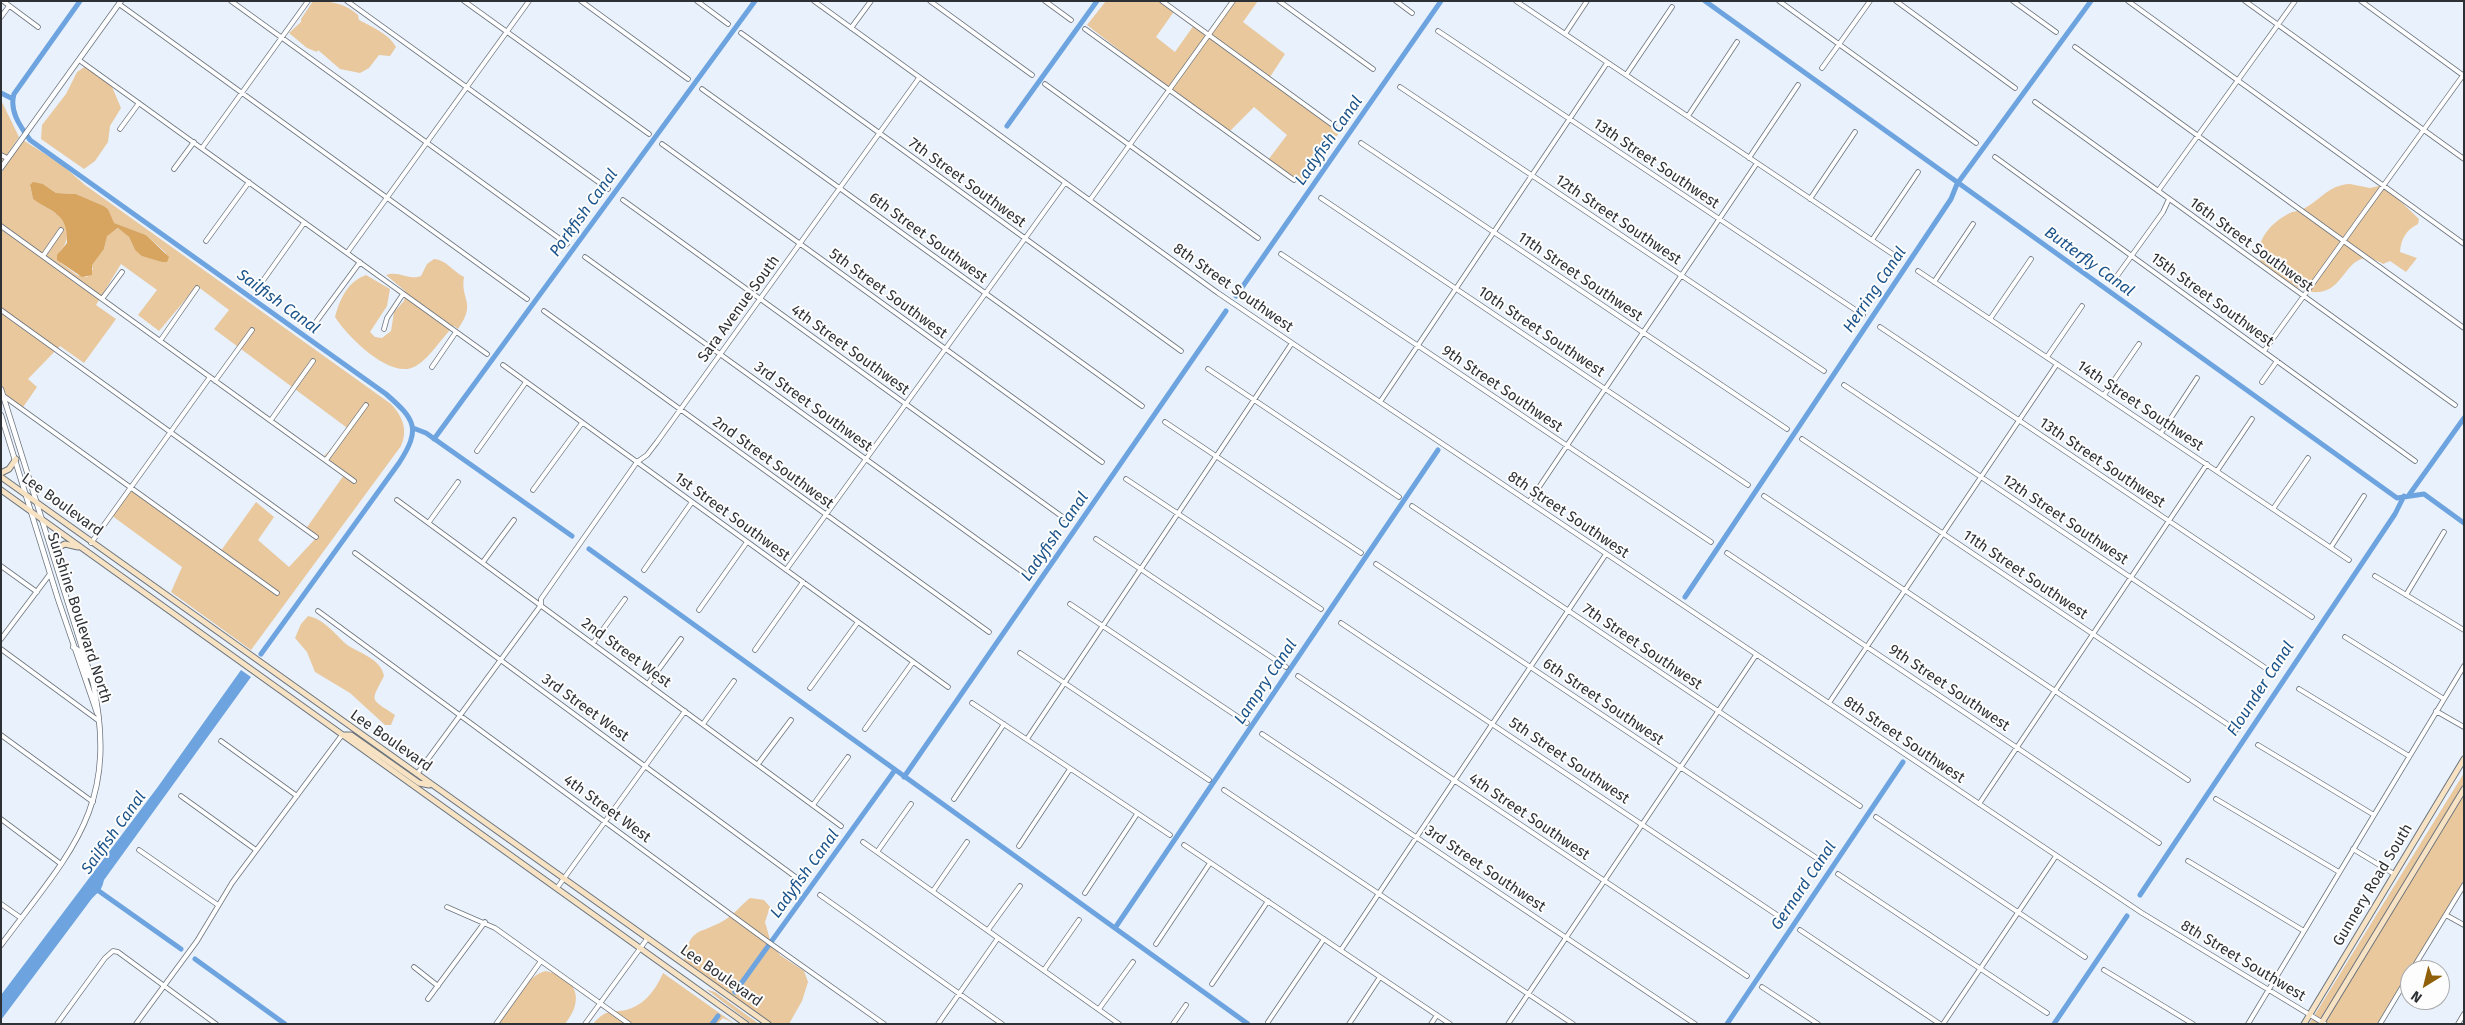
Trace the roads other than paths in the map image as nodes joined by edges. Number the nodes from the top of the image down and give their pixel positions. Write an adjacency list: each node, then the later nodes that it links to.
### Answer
1 (3, 1): 28 (street)
2 (231, 1): 44 (street)
3 (308, 1): 44 (street)
4 (347, 1): 60 (street)
5 (464, 1): 39 (street)
6 (529, 1): 39 (street)
7 (580, 1): 56 (street)
8 (697, 1): 33 (street)
9 (814, 1): 36 (street, 8th Street Southwest)
10 (871, 1): 36 (street)
11 (930, 1): 54 (street)
12 (1046, 1): 32 (street)
13 (1162, 1): 43 (street)
14 (1233, 1): 43 (street)
15 (1279, 1): 51 (street)
16 (1396, 1): 30 (street)
17 (1516, 1): 42 (street)
18 (1587, 1): 42 (street)
19 (1780, 1): 46 (street)
20 (1870, 1): 46 (street)
21 (1896, 1): 62 (street)
22 (2013, 1): 40 (street)
23 (2128, 1): 57 (street)
24 (2245, 1): 34 (street)
25 (2295, 1): 34 (street)
26 (2361, 1): 53 (street)
27 (120, 3): 48 (street); 65 (street)
28 (9, 6): 31 (street); 35 (street)
29 (1672, 7): 52 (street)
30 (1412, 14)
31 (1, 17)
32 (1072, 20)
33 (728, 24)
34 (2278, 25): 57 (street); 72 (street)
35 (38, 27)
36 (851, 28): 55 (street, 8th Street Southwest)
37 (1085, 29): 64 (street)
38 (1438, 31): 69 (street, 13th Street Southwest)
39 (507, 32): 60 (street); 74 (street)
40 (2056, 32)
41 (741, 33): 75 (street, 7th Street Southwest)
42 (1565, 34): 49 (street)
43 (1209, 35): 64 (street); 70 (street)
44 (281, 38): 65 (street); 78 (street)
45 (1737, 42): 68 (street)
46 (1839, 44): 50 (street); 79 (street)
47 (2075, 47): 76 (street)
48 (79, 60): 67 (street); 86 (street)
49 (1607, 63): 52 (street); 69 (street)
50 (1822, 68)
51 (1373, 69)
52 (1626, 75): 68 (street)
53 (2464, 75): 72 (street)
54 (1032, 76)
55 (920, 78): 75 (street, Sara Avenue South); 96 (street, 8th Street Southwest)
56 (688, 79)
57 (2238, 80): 76 (street); 97 (street)
58 (1045, 84): 82 (street)
59 (1798, 85): 87 (street)
60 (467, 87): 78 (street); 99 (street)
61 (1400, 87): 93 (street, 12th Street Southwest)
62 (2016, 88)
63 (702, 89): 98 (street, 6th Street Southwest)
64 (1169, 90): 82 (street); 94 (street)
65 (241, 93): 83 (street); 101 (street)
66 (2035, 102): 100 (street, 16th Street Southwest)
67 (138, 103): 71 (street); 77 (street)
68 (1688, 116): 87 (street)
69 (1570, 119): 93 (street); 107 (street, 13th Street Southwest)
70 (1334, 126)
71 (120, 129)
72 (2423, 130): 88 (street); 97 (street)
73 (1855, 132): 103 (street)
74 (648, 134)
75 (880, 134): 98 (street, Sara Avenue South); 113 (street, 7th Street Southwest)
76 (2198, 136): 100 (street); 117 (street)
77 (194, 142): 83 (street); 91 (street)
78 (427, 143): 101 (street); 118 (street)
79 (1976, 143)
80 (662, 144): 119 (street, 5th Street Southwest)
81 (1361, 144): 112 (street, 11th Street Southwest)
82 (1129, 145): 106 (street); 114 (street)
83 (202, 148): 95 (street)
84 (1, 155): 86 (street)
85 (1995, 157): 124 (street, 15th Street Southwest)
86 (7, 158): 90 (street)
87 (1749, 158): 89 (street)
88 (2464, 160)
89 (1757, 163): 103 (street); 107 (street)
90 (1, 168)
91 (174, 170)
92 (1918, 172): 115 (street)
93 (1532, 176): 112 (street); 131 (street, 12th Street Southwest)
94 (1294, 180)
95 (249, 182): 108 (street); 116 (street)
96 (1065, 183): 106 (street, 8th Street Southwest); 113 (street)
97 (2384, 186): 117 (street); 120 (street)
98 (840, 188): 119 (street, Sara Avenue South); 138 (street, 6th Street Southwest)
99 (608, 189)
100 (2158, 191): 104 (street, 16th Street Southwest)
101 (387, 198): 121 (street); 141 (street)
102 (1320, 198): 136 (street, 10th Street Southwest)
103 (1810, 199): 115 (street)
104 (2169, 199): 124 (street); 139 (street, 16th Street Southwest)
105 (623, 200): 142 (street, 4th Street Southwest)
106 (1090, 200): 156 (street, 8th Street Southwest)
107 (1719, 219): 131 (street); 146 (street, 13th Street Southwest)
108 (304, 223): 121 (street); 133 (street)
109 (1973, 224): 134 (street)
110 (1, 226): 123 (street)
111 (61, 230): 123 (street)
112 (1494, 232): 136 (street); 154 (street, 11th Street Southwest)
113 (1025, 238): 138 (street); 160 (street, 7th Street Southwest)
114 (1258, 238)
115 (1872, 240): 126 (street)
116 (206, 241)
117 (2343, 241): 139 (street); 150 (street)
118 (567, 244)
119 (800, 244): 142 (street, Sara Avenue South); 159 (street, 5th Street Southwest)
120 (2464, 244)
121 (347, 253): 128 (street)
122 (1281, 254): 158 (street, 9th Street Southwest)
123 (43, 256): 140 (street)
124 (2132, 256): 132 (street); 161 (street, 15th Street Southwest)
125 (585, 257): 163 (street, 3rd Street Southwest)
126 (1900, 259)
127 (2031, 259): 147 (street)
128 (360, 262): 137 (street); 148 (street)
129 (1918, 271): 134 (street, 14th Street Southwest)
130 (122, 272): 140 (street)
131 (1681, 276): 154 (street); 171 (street, 12th Street Southwest)
132 (2117, 276)
133 (262, 282)
134 (1934, 282): 147 (street, 14th Street Southwest)
135 (198, 288): 155 (street)
136 (1456, 289): 158 (street); 179 (street, 10th Street Southwest)
137 (403, 294): 151 (street); 153 (street)
138 (986, 294): 159 (street); 186 (street, 6th Street Southwest)
139 (2304, 296): 161 (street); 187 (street, 16th Street Southwest)
140 (102, 299): 155 (street)
141 (527, 299)
142 (760, 299): 163 (street, Sara Avenue South); 184 (street, 4th Street Southwest)
143 (2082, 306): 164 (street)
144 (1, 310): 196 (street)
145 (544, 311): 188 (street, 2nd Street Southwest)
146 (1862, 316)
147 (1990, 319): 164 (street, 14th Street Southwest)
148 (316, 322)
149 (1880, 327): 192 (street, 13th Street Southwest)
150 (2464, 328)
151 (384, 329)
152 (252, 330): 174 (street)
153 (456, 332): 162 (street); 169 (street)
154 (1643, 333): 179 (street); 195 (street, 11th Street Southwest)
155 (160, 341): 172 (street)
156 (1292, 343): 182 (street); 183 (street, 8th Street Southwest)
157 (2139, 344): 180 (street)
158 (1418, 346): 183 (street); 199 (street, 9th Street Southwest)
159 (946, 349): 184 (street); 208 (street, 5th Street Southwest)
160 (1181, 351)
161 (2264, 351): 166 (street, 15th Street Southwest)
162 (487, 354)
163 (720, 354): 188 (street, Sara Avenue South); 205 (street, 3rd Street Southwest)
164 (2047, 357): 167 (street, 14th Street Southwest)
165 (313, 361): 191 (street)
166 (2277, 361): 176 (street); 206 (street, 15th Street Southwest)
167 (2057, 364): 180 (street, 14th Street Southwest); 192 (street)
168 (503, 365): 175 (street, 1st Street Southwest)
169 (432, 367)
170 (1208, 369): 182 (street)
171 (1824, 371)
172 (210, 378): 174 (street); 196 (street)
173 (2197, 378): 197 (street)
174 (215, 381): 191 (street)
175 (526, 382): 193 (street, 1st Street Southwest); 200 (street)
176 (2262, 382)
177 (1844, 385): 213 (street, 12th Street Southwest)
178 (1, 389): 181 (street, Sunshine Boulevard North)
179 (1605, 389): 199 (street); 217 (street, 10th Street Southwest)
180 (2104, 395): 197 (street, 14th Street Southwest)
181 (5, 397): 218 (street); 226 (street, Sunshine Boulevard North)
182 (1254, 400): 201 (street); 224 (street)
183 (1380, 402): 228 (street, 8th Street Southwest)
184 (906, 404): 205 (street); 235 (street, 4th Street Southwest)
185 (366, 405): 204 (street)
186 (1142, 406)
187 (2455, 406)
188 (680, 410): 207 (street, Sara Avenue South); 233 (street, 2nd Street Southwest)
189 (1, 415): 203 (street, Sunshine Boulevard North)
190 (2252, 419): 210 (street)
191 (271, 420): 204 (street)
192 (2019, 421): 213 (street); 237 (street, 13th Street Southwest)
193 (582, 422): 207 (street, 1st Street Southwest); 220 (street)
194 (1165, 422): 201 (street)
195 (1787, 429)
196 (171, 432): 218 (street); 241 (street)
197 (2160, 433): 209 (street, 14th Street Southwest)
198 (1802, 439): 240 (street, 11th Street Southwest)
199 (1567, 446): 228 (street); 244 (street, 9th Street Southwest)
200 (478, 451)
201 (1216, 457): 232 (street); 249 (street)
202 (2308, 458): 230 (street)
203 (16, 459): 211 (main road); 221 (street, Sunshine Boulevard North)
204 (326, 460): 215 (street)
205 (866, 460): 233 (street); 261 (street, 3rd Street Southwest)
206 (2415, 461)
207 (637, 462): 227 (street, 1st Street Southwest); 271 (street, Sara Avenue South)
208 (1102, 462)
209 (2207, 464): 210 (street, 14th Street Southwest); 237 (street)
210 (2217, 471): 230 (street, 14th Street Southwest)
211 (1, 472)
212 (1, 477): 221 (main road, Lee Boulevard)
213 (1981, 477): 240 (street); 263 (street, 12th Street Southwest)
214 (1126, 478): 232 (street)
215 (354, 481)
216 (458, 482): 238 (street)
217 (1748, 485)
218 (131, 488): 245 (street); 267 (street)
219 (1, 490): 231 (main road, Lee Boulevard)
220 (533, 490)
221 (27, 494): 226 (main road, Lee Boulevard); 231 (street, Sunshine Boulevard North)
222 (1764, 496): 265 (street)
223 (2364, 496): 246 (street)
224 (1399, 497)
225 (397, 500): 238 (street, 2nd Street West)
226 (37, 501): 234 (street, Sunshine Boulevard North); 245 (main road, Lee Boulevard)
227 (692, 502): 243 (street, 1st Street Southwest); 257 (street)
228 (1529, 502): 251 (street, 8th Street Southwest)
229 (1412, 506): 275 (street, 7th Street Southwest)
230 (2273, 509): 246 (street, 14th Street Southwest)
231 (32, 511): 234 (main road, Lee Boulevard); 260 (street, Sunshine Boulevard North)
232 (1179, 513): 259 (street); 272 (street)
233 (826, 515): 258 (street); 281 (street, 2nd Street Southwest)
234 (41, 518): 247 (main road, Lee Boulevard); 254 (street, Sunshine Boulevard North)
235 (1064, 518)
236 (514, 520): 253 (street)
237 (2168, 521): 263 (street); 276 (street, 13th Street Southwest)
238 (429, 522): 253 (street, 2nd Street West)
239 (2444, 532): 268 (street)
240 (1943, 534): 265 (street); 282 (street, 11th Street Southwest)
241 (316, 537)
242 (1096, 539): 259 (street)
243 (747, 542): 258 (street, 1st Street Southwest); 274 (street)
244 (1711, 542)
245 (91, 543): 340 (main road, Lee Boulevard)
246 (2330, 547): 252 (street, 14th Street Southwest)
247 (81, 548): 254 (main road); 328 (main road, Lee Boulevard)
248 (355, 553): 294 (street, 3rd Street West)
249 (1361, 553)
250 (1727, 553): 288 (street, 9th Street Southwest)
251 (1606, 554): 275 (street); 293 (street, 8th Street Southwest)
252 (2349, 560)
253 (483, 562): 271 (street, 2nd Street West)
254 (57, 563): 284 (street, Sunshine Boulevard North)
255 (1376, 564): 298 (street, 6th Street Southwest)
256 (1, 566): 266 (street)
257 (644, 570)
258 (786, 570): 264 (street, 1st Street Southwest)
259 (1141, 570): 279 (street); 297 (street)
260 (50, 574): 266 (street); 289 (street, Sunshine Boulevard North)
261 (1027, 575)
262 (2374, 576): 268 (street)
263 (2130, 577): 282 (street); 299 (street, 12th Street Southwest)
264 (803, 582): 277 (street, 1st Street Southwest); 291 (street)
265 (1906, 591): 288 (street); 308 (street)
266 (37, 592): 285 (street)
267 (277, 593)
268 (2406, 595): 280 (street)
269 (625, 599): 287 (street)
270 (1070, 604): 279 (street)
271 (541, 605): 287 (street, 2nd Street West); 294 (street, Sara Avenue South)
272 (1321, 609)
273 (318, 610): 316 (street, 4th Street West)
274 (699, 610)
275 (1568, 611): 298 (street); 313 (street, 7th Street Southwest)
276 (2312, 617)
277 (858, 622): 295 (street, 1st Street Southwest); 306 (street)
278 (1341, 623): 322 (street, 5th Street Southwest)
279 (1102, 626): 303 (street); 319 (street)
280 (2464, 630)
281 (989, 632)
282 (2093, 634): 308 (street); 325 (street, 11th Street Southwest)
283 (2344, 637): 309 (street)
284 (80, 638): 289 (street); 302 (street, Sunshine Boulevard North)
285 (1, 639)
286 (681, 639): 304 (street)
287 (593, 643): 304 (street, 2nd Street West)
288 (1868, 647): 311 (street); 332 (street, 9th Street Southwest)
289 (73, 648): 302 (street); 315 (street, Sunshine Boulevard North)
290 (1, 649): 318 (street)
291 (754, 650)
292 (1020, 653): 303 (street)
293 (1756, 655): 311 (street, 8th Street Southwest); 313 (street)
294 (501, 660): 316 (street, Sara Avenue South); 337 (street, 3rd Street West)
295 (913, 662): 305 (street, 1st Street Southwest); 324 (street)
296 (2464, 666): 309 (street)
297 (1286, 667)
298 (1530, 667): 322 (street); 338 (street, 6th Street Southwest)
299 (2273, 673)
300 (1298, 676): 343 (street, 4th Street Southwest)
301 (734, 681): 320 (street)
302 (93, 683): 315 (street, Sunshine Boulevard North)
303 (1065, 683): 329 (street); 341 (street)
304 (648, 684): 312 (street, 2nd Street West)
305 (948, 687)
306 (810, 688)
307 (2299, 689): 333 (street)
308 (2054, 690): 332 (street); 342 (street)
309 (2444, 699): 314 (street)
310 (972, 703): 321 (street)
311 (1829, 703): 353 (street, 8th Street Southwest)
312 (686, 711): 320 (street, 2nd Street West); 337 (street)
313 (1718, 711): 338 (street); 355 (street, 7th Street Southwest)
314 (2436, 711): 323 (street); 333 (street)
315 (98, 714): 318 (street, Sunshine Boulevard North)
316 (460, 715): 340 (street, Sara Avenue South); 360 (street, 4th Street West)
317 (791, 720): 336 (street)
318 (99, 721): 351 (street, Sunshine Boulevard North)
319 (1247, 723)
320 (703, 724): 336 (street, 2nd Street West)
321 (1004, 724): 329 (street); 349 (street)
322 (1493, 724): 343 (street); 361 (street, 5th Street Southwest)
323 (2464, 727)
324 (865, 729)
325 (2236, 730)
326 (1, 734): 351 (street)
327 (1262, 734): 364 (street, 3rd Street Southwest)
328 (342, 735): 344 (main road); 348 (street); 387 (main road, Lee Boulevard)
329 (1027, 740): 339 (street)
330 (221, 741): 348 (street)
331 (2258, 744): 357 (street)
332 (2017, 747): 353 (street); 367 (street, 9th Street Southwest)
333 (2409, 756): 357 (street)
334 (848, 757): 354 (street)
335 (2464, 759): 381 (main road, Gunnery Road South)
336 (758, 764): 354 (street, 2nd Street West)
337 (646, 767): 360 (street); 384 (street, 3rd Street West)
338 (1680, 768): 361 (street); 375 (street, 6th Street Southwest)
339 (1070, 769): 356 (street); 369 (street)
340 (417, 774): 344 (main road, Lee Boulevard)
341 (1208, 780)
342 (2188, 780)
343 (1455, 781): 364 (street); 383 (street, 4th Street Southwest)
344 (432, 785): 382 (main road, Lee Boulevard)
345 (2464, 789): 442 (main road, Gunnery Road South)
346 (1224, 790): 390 (street)
347 (181, 796): 372 (street)
348 (297, 796): 372 (street)
349 (954, 799)
350 (2216, 799): 379 (street)
351 (93, 802): 378 (street, Sunshine Boulevard North)
352 (912, 804): 373 (street)
353 (1979, 804): 374 (street, 8th Street Southwest)
354 (813, 805): 362 (street, 2nd Street West)
355 (1860, 806)
356 (1137, 814): 363 (street); 389 (street)
357 (2374, 815): 370 (street)
358 (1876, 817): 396 (street)
359 (1, 819): 378 (street)
360 (605, 822): 382 (street); 450 (street, 4th Street West)
361 (1642, 824): 383 (street); 399 (street, 5th Street Southwest)
362 (841, 826)
363 (1170, 835)
364 (1417, 837): 390 (street); 406 (street, 3rd Street Southwest)
365 (863, 842): 373 (street)
366 (968, 842): 388 (street)
367 (2159, 843)
368 (1184, 845): 377 (street)
369 (1019, 846)
370 (2353, 849): 379 (street); 381 (street)
371 (139, 850): 394 (street)
372 (256, 850): 394 (street)
373 (877, 852): 388 (street)
374 (2056, 856): 396 (street); 428 (street, 8th Street Southwest)
375 (1818, 859)
376 (2188, 862): 405 (street)
377 (1210, 863): 392 (street); 410 (street)
378 (62, 864): 398 (street, Sunshine Boulevard North)
379 (2339, 872): 405 (street)
380 (1838, 874): 419 (street)
381 (2394, 874): 437 (main road, Gunnery Road South)
382 (563, 879): 387 (street); 408 (main road, Lee Boulevard)
383 (1604, 880): 406 (street); 422 (street, 4th Street Southwest)
384 (801, 881)
385 (2464, 885): 397 (street)
386 (1020, 886): 403 (street)
387 (557, 888): 412 (main road, Lee Boulevard)
388 (933, 891): 403 (street)
389 (1085, 892)
390 (1379, 894): 413 (street); 431 (street)
391 (820, 895): 430 (street)
392 (1268, 901): 409 (street); 424 (street)
393 (1, 904): 398 (street)
394 (218, 906): 425 (street)
395 (447, 907): 401 (street)
396 (2018, 912): 414 (street); 419 (street)
397 (2446, 915): 402 (street); 416 (street)
398 (21, 918): 411 (street, Sunshine Boulevard North)
399 (1784, 919)
400 (1079, 920): 420 (street)
401 (485, 922): 415 (street); 426 (street)
402 (2464, 925)
403 (988, 930): 407 (street)
404 (1800, 930): 462 (street)
405 (2304, 931): 428 (street)
406 (1566, 937): 431 (street); 460 (street, 3rd Street Southwest)
407 (998, 938): 420 (street); 430 (street)
408 (647, 939): 412 (street); 449 (main road, Lee Boulevard)
409 (1324, 939): 413 (street); 440 (street)
410 (1156, 944)
411 (1, 946)
412 (641, 948): 433 (street); 448 (main road, Lee Boulevard)
413 (1341, 950): 423 (street)
414 (2085, 957)
415 (541, 960): 433 (street); 445 (street)
416 (2418, 960)
417 (1133, 962): 435 (street)
418 (414, 967): 426 (street)
419 (1980, 969): 436 (street); 462 (street)
420 (1044, 970): 435 (street)
421 (2104, 970): 463 (street)
422 (1747, 976)
423 (1380, 977): 439 (street); 455 (street)
424 (1212, 984)
425 (164, 986): 441 (street); 443 (street); 444 (street)
426 (438, 986): 432 (street)
427 (1762, 987): 461 (street)
428 (2268, 990): 437 (street, 8th Street Southwest); 464 (street)
429 (2400, 991): 466 (street)
430 (959, 994): 451 (street); 452 (street)
431 (1528, 994): 458 (street); 459 (street)
432 (428, 999)
433 (600, 1003): 446 (street); 447 (street)
434 (1186, 1005): 454 (street)
435 (1099, 1010): 453 (street)
436 (2047, 1014)
437 (2310, 1014): 442 (street, 8th Street Southwest); 465 (main road, Gunnery Road South)
438 (2464, 1014): 467 (street)
439 (1437, 1015): 456 (street); 457 (street)
440 (1268, 1022)
441 (215, 1023)
442 (2323, 1023)
443 (57, 1024)
444 (136, 1024)
445 (496, 1024)
446 (585, 1024)
447 (629, 1024)
448 (746, 1024)
449 (768, 1024)
450 (884, 1024)
451 (938, 1024)
452 (1002, 1024)
453 (1120, 1024)
454 (1173, 1024)
455 (1349, 1024)
456 (1431, 1024)
457 (1450, 1024)
458 (1508, 1024)
459 (1573, 1024)
460 (1695, 1024)
461 (1818, 1024)
462 (1942, 1024)
463 (2193, 1024)
464 (2248, 1024)
465 (2304, 1024)
466 (2380, 1024)
467 (2458, 1024)

